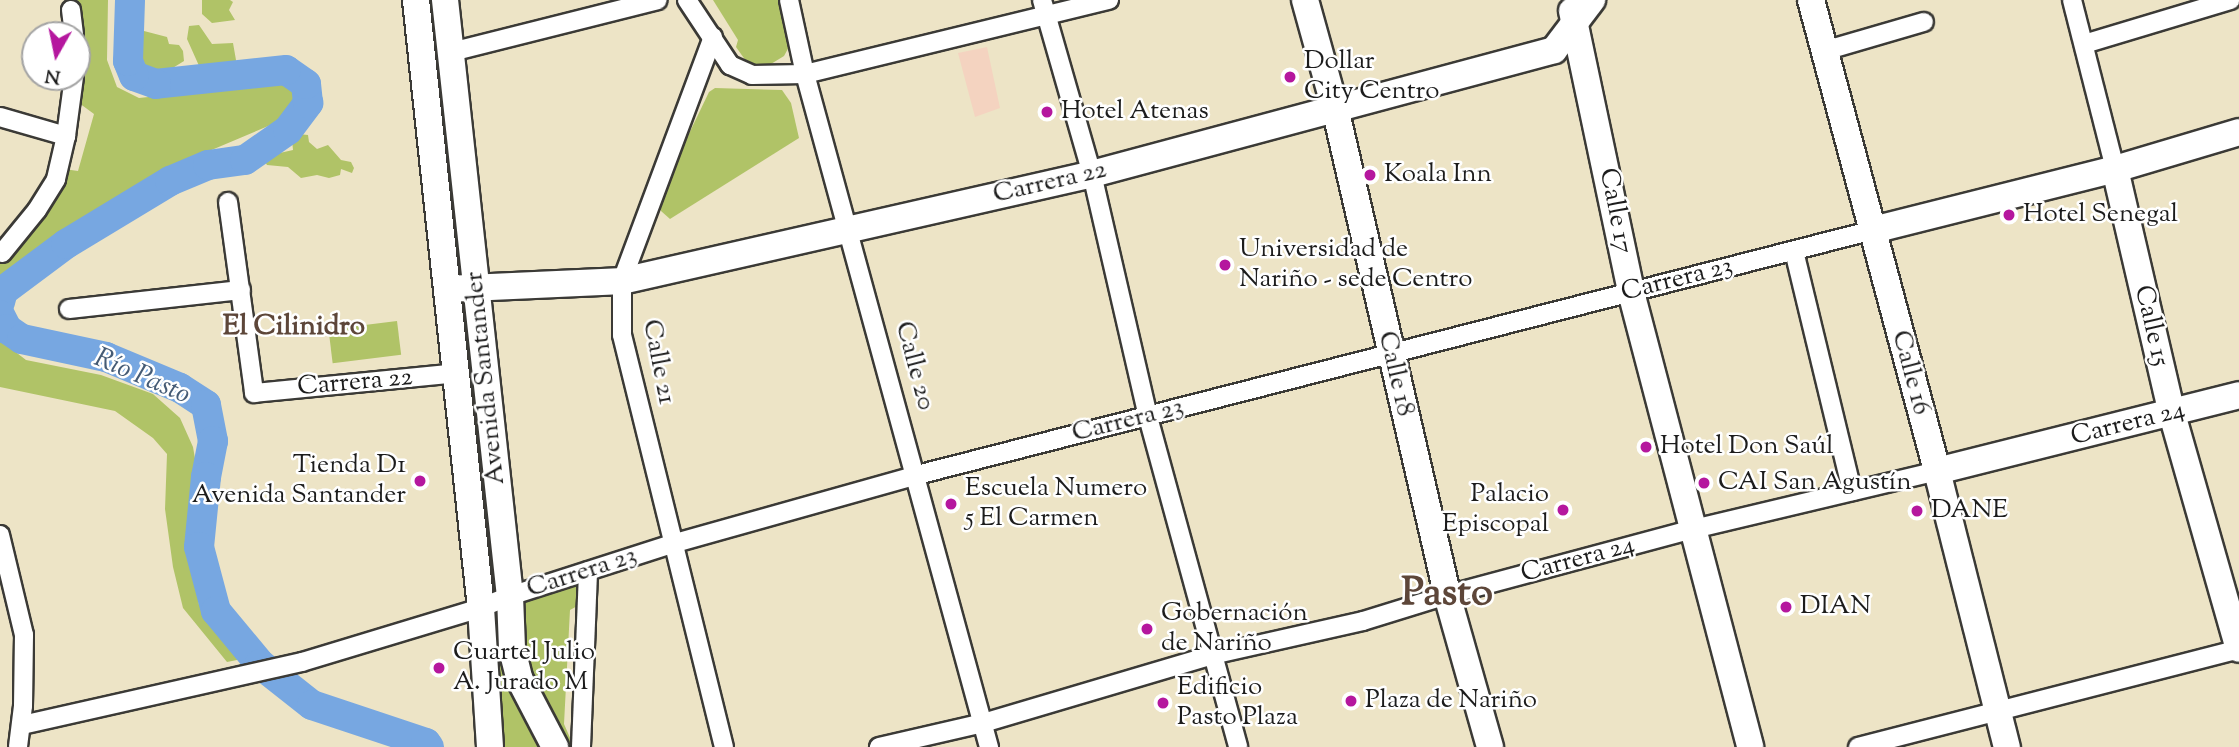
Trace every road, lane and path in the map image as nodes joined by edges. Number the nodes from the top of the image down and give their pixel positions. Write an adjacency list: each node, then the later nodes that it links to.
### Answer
1 (416, 0): 36 (street, Avenida Santander)
2 (445, 0): 20 (street, Avenida Santander)
3 (658, 0): 20 (street)
4 (687, 0): 17 (street)
5 (789, 0): 21 (street, Calle 20)
6 (1109, 0): 12 (street)
7 (1305, 0): 23 (street, Calle 18)
8 (1592, 0): 14 (street, Carrera 22)
9 (1811, 0): 19 (street, Calle 16)
10 (2072, 0): 18 (street, Calle 15)
11 (2231, 0): 18 (street)
12 (1044, 9): 21 (street); 28 (street)
13 (71, 10): 15 (street)
14 (1572, 10): 23 (street, Carrera 22); 38 (street, Calle 17)
15 (72, 21)
16 (1924, 22): 19 (street)
17 (713, 37): 21 (street); 34 (street, Calle 21)
18 (2084, 44): 27 (street, Calle 15)
19 (1824, 51): 31 (street, Calle 16)
20 (451, 52): 35 (street, Avenida Santander)
21 (805, 74): 30 (street, Calle 20)
22 (72, 91): 26 (street)
23 (1335, 108): 28 (street, Carrera 22); 40 (street, Calle 18)
24 (0, 117): 26 (street)
25 (2239, 132): 27 (street, Carrera 23)
26 (66, 136): 33 (street)
27 (2115, 169): 31 (street, Carrera 23); 43 (street, Calle 15)
28 (1092, 174): 30 (street, Carrera 22); 44 (street)
29 (228, 202): 37 (street)
30 (848, 228): 34 (street, Carrera 22); 46 (street, Calle 20)
31 (1873, 230): 32 (street, Carrera 23); 45 (street, Calle 16)
32 (1794, 251): 38 (street, Carrera 23); 47 (street)
33 (2, 253)
34 (622, 281): 35 (street, Carrera 22); 50 (street, Calle 21)
35 (477, 288): 36 (street, Carrera 22); 53 (street, Avenida Santander)
36 (448, 289): 41 (street, Avenida Santander)
37 (241, 290): 39 (street); 41 (street, Carrera 22)
38 (1631, 292): 40 (street, Carrera 23); 48 (street, Calle 17)
39 (69, 309)
40 (1389, 353): 44 (street, Carrera 23); 52 (street, Calle 18)
41 (457, 373): 54 (street, Avenida Santander)
42 (2239, 395): 43 (street, Carrera 24)
43 (2172, 414): 45 (street, Carrera 24); 55 (street, Calle 15)
44 (1148, 416): 46 (street, Carrera 23); 56 (street)
45 (1937, 471): 47 (street, Carrera 24); 57 (street, Calle 16)
46 (917, 475): 50 (street, Carrera 23); 58 (street, Calle 20)
47 (1852, 491): 48 (street, Carrera 24)
48 (1694, 529): 52 (street, Carrera 24); 69 (street, Calle 17)
49 (0, 535): 59 (street)
50 (672, 544): 51 (street, Carrera 23); 64 (street, Calle 21)
51 (588, 571): 53 (street, Carrera 23); 63 (street)
52 (1447, 595): 56 (street, Carrera 24); 68 (street, Calle 18)
53 (510, 596): 54 (street, Carrera 23); 62 (street, Avenida Santander)
54 (481, 608): 59 (street, Carrera 23); 61 (street, Avenida Santander)
55 (2239, 649): 57 (street)
56 (1212, 655): 58 (street, Carrera 24); 67 (street)
57 (1998, 712): 70 (street); 71 (street, Calle 16)
58 (983, 723): 65 (street, Carrera 24); 66 (street, Calle 20)
59 (22, 725): 60 (street)
60 (19, 746)
61 (490, 747)
62 (555, 747)
63 (580, 747)
64 (724, 747)
65 (879, 747)
66 (989, 747)
67 (1238, 747)
68 (1490, 747)
69 (1750, 747)
70 (1858, 747)
71 (2007, 747)

